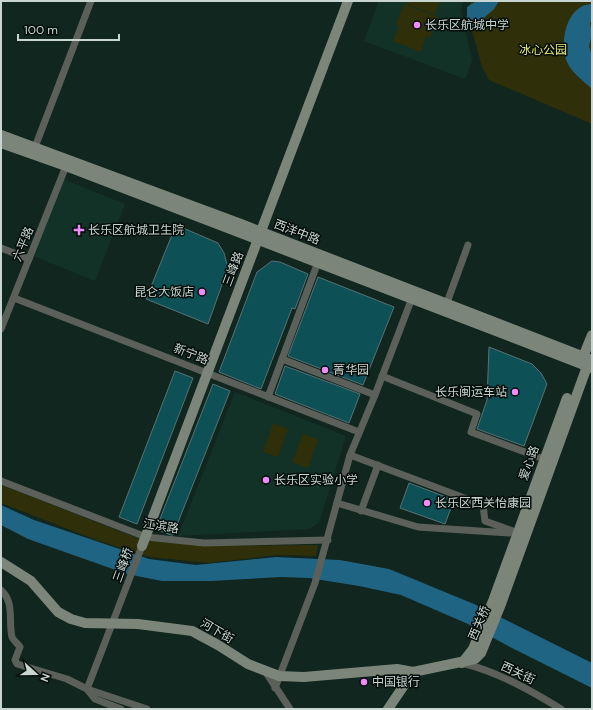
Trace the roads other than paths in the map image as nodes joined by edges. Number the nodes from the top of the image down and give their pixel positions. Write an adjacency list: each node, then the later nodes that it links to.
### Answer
1 (91, 1): 5 (street)
2 (348, 1): 7 (main road, 三峰路)
3 (1, 135): 5 (main road, 西洋中路)
4 (1, 143): 5 (main road, 西洋中路)
5 (34, 150): 6 (main road, 西洋中路); 7 (main road, 西洋中路)
6 (66, 166): 7 (main road, 西洋中路); 10 (street, 六平路)
7 (260, 236): 11 (main road, 西洋中路); 14 (main road, 西洋中路); 19 (main road, 三峰路)
8 (468, 245): 14 (street)
9 (1, 248): 10 (street)
10 (29, 259): 12 (street, 六平路)
11 (318, 262): 13 (main road, 西洋中路); 17 (street)
12 (14, 298): 15 (street, 六平路); 19 (street, 新宁路)
13 (412, 298): 14 (main road, 西洋中路); 20 (street)
14 (445, 306): 18 (main road, 西洋中路)
15 (1, 329)
16 (592, 335): 18 (main road, 爱心路)
17 (282, 358): 21 (street); 22 (street)
18 (588, 361): 25 (main road, 爱心路); 30 (main road, 爱心路)
19 (208, 373): 22 (street, 新宁路); 32 (main road, 三峰路)
20 (382, 376): 21 (street); 25 (street)
21 (375, 395): 23 (street)
22 (268, 397): 23 (street, 新宁路)
23 (359, 432): 24 (street)
24 (350, 455): 26 (street); 28 (street)
25 (544, 459): 30 (main road, 爱心路)
26 (378, 465): 29 (street); 30 (street)
27 (1, 481): 32 (street, 江滨路)
28 (337, 504): 29 (street); 31 (street)
29 (361, 511): 30 (street)
30 (521, 534): 35 (main road, 爱心路)
31 (328, 540): 32 (street, 江滨路); 40 (street)
32 (144, 541): 36 (street, 三峰桥)
33 (1, 562): 36 (main road, 河下街)
34 (1, 590): 42 (street)
35 (497, 602): 37 (main road, 西关桥)
36 (112, 624): 38 (main road, 河下街); 42 (street, 三峰桥)
37 (462, 663): 39 (main road, 河下街); 47 (street, 西关街)
38 (266, 671): 40 (main road, 河下街); 41 (street)
39 (413, 672): 40 (main road, 河下街); 46 (main road)
40 (279, 676): 41 (street)
41 (275, 688): 45 (street)
42 (87, 689): 43 (street); 44 (street)
43 (121, 709)
44 (147, 709)
45 (290, 709)
46 (388, 709)
47 (561, 709)

